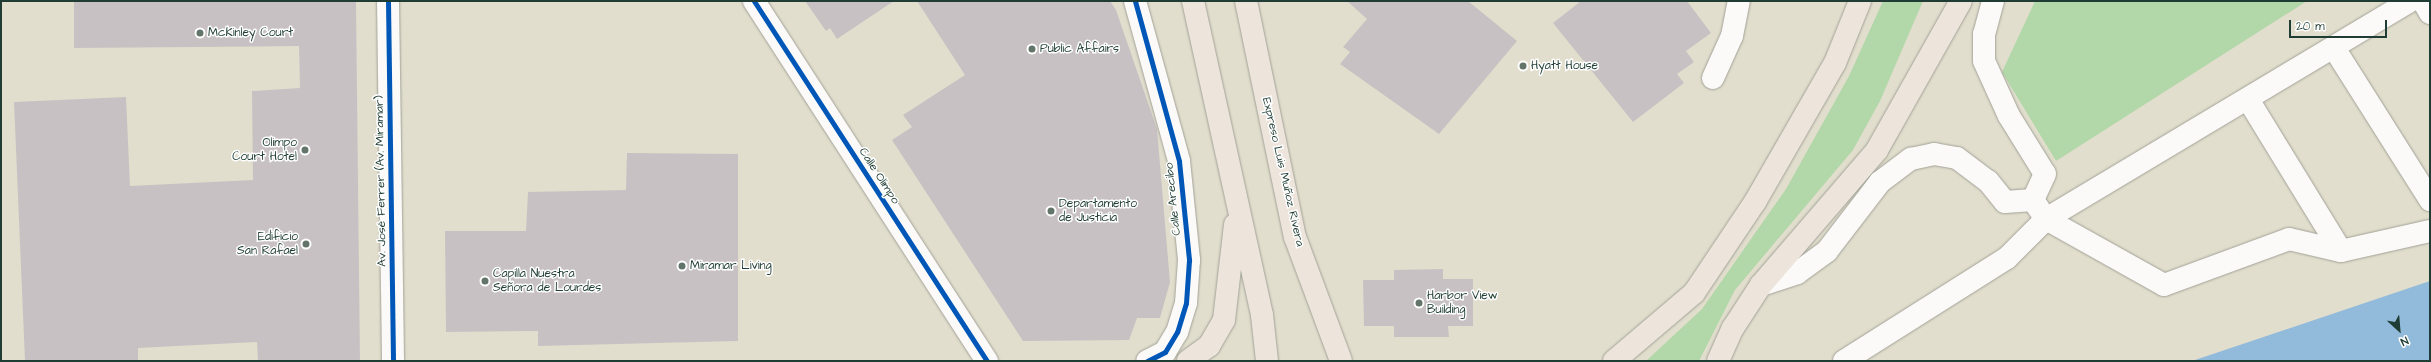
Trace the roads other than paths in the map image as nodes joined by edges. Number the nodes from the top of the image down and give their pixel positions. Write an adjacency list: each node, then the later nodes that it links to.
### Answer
1 (388, 1): 23 (street, Av. José Ferrer (Av. Miramar))
2 (754, 1): 24 (street, Calle Olimpo)
3 (1135, 1): 25 (street, Calle Arecibo)
4 (1193, 1): 18 (main road)
5 (1246, 1): 28 (main road, Expreso Luis Muñoz Rivera)
6 (1739, 1): 14 (street)
7 (1860, 1): 29 (main road)
8 (1961, 1): 22 (main road)
9 (1993, 1): 16 (street)
10 (2410, 1): 13 (street)
11 (2423, 1): 12 (street)
12 (2430, 13)
13 (2334, 48): 15 (street); 17 (street)
14 (1713, 78)
15 (2248, 101): 19 (street); 21 (street)
16 (2033, 200): 19 (street); 22 (street)
17 (2430, 200)
18 (1237, 204): 26 (main road); 27 (main road)
19 (2046, 219): 21 (street); 31 (street)
20 (2430, 231): 21 (street)
21 (2341, 251)
22 (1761, 285): 30 (main road)
23 (394, 361)
24 (987, 361)
25 (1147, 361)
26 (1188, 361)
27 (1267, 361)
28 (1341, 361)
29 (1614, 361)
30 (1718, 361)
31 (1844, 361)

